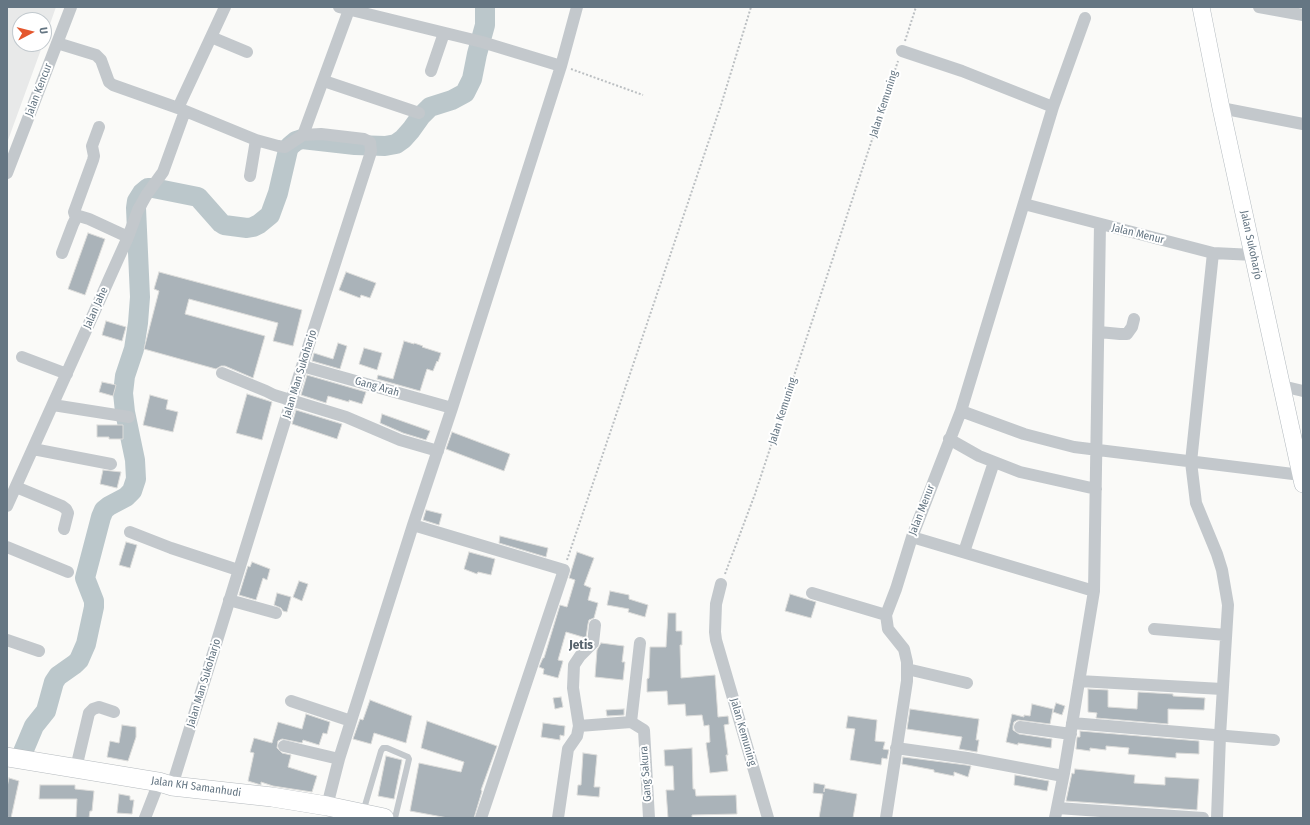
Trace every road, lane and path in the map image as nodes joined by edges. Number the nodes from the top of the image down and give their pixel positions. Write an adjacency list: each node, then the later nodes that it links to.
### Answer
1 (71, 7): 13 (street, Jalan Kencur)
2 (225, 7): 12 (street, Jalan Jahe)
3 (577, 7): 16 (street)
4 (751, 7): 68 (path)
5 (916, 7): 14 (path, Jalan Kemuning)
6 (1201, 7): 21 (main road, Jalan Sukoharjo)
7 (1259, 7): 9 (street)
8 (346, 8): 11 (street); 18 (street)
9 (1303, 15)
10 (1085, 18): 20 (street, Jalan Menur)
11 (444, 33): 16 (street); 17 (street)
12 (211, 37): 15 (street); 22 (street, Jalan Jahe)
13 (58, 43): 22 (street, Jalan Man Sukoharjo); 28 (street, Jalan Kencur)
14 (902, 51): 20 (street); 70 (path, Jalan Kemuning)
15 (247, 52)
16 (561, 66): 19 (path); 47 (street)
17 (431, 71)
18 (324, 81): 23 (street); 26 (street)
19 (643, 95)
20 (1052, 107): 30 (street, Jalan Menur)
21 (1221, 108): 24 (street); 36 (main road, Jalan Sukoharjo)
22 (185, 111): 27 (street, Jalan Man Sukoharjo); 33 (street, Jalan Jahe)
23 (419, 113)
24 (1303, 124)
25 (99, 127): 31 (street)
26 (304, 135): 27 (street, Jalan Man Sukoharjo); 40 (street, Jalan Man Sukoharjo)
27 (256, 140): 29 (street)
28 (7, 173)
29 (250, 176)
30 (1024, 204): 32 (street, Jalan Menur); 48 (street, Jalan Menur)
31 (76, 218): 33 (street); 35 (street)
32 (1100, 224): 34 (street, Jalan Menur); 38 (street)
33 (128, 237): 42 (street, Jalan Jahe)
34 (1213, 252): 36 (street, Jalan Menur); 55 (street)
35 (62, 253)
36 (1254, 255): 43 (main road, Jalan Sukoharjo)
37 (1134, 319): 38 (street)
38 (1098, 332): 52 (street)
39 (22, 357): 42 (street)
40 (302, 366): 45 (street, Jalan Man Sukoharjo); 47 (street, Gang Arah)
41 (222, 373): 45 (street)
42 (67, 374): 46 (street, Jalan Jahe)
43 (1282, 386): 44 (street); 57 (main road, Jalan Sukoharjo)
44 (1303, 391)
45 (291, 401): 53 (street); 67 (street, Jalan Man Sukoharjo)
46 (53, 405): 49 (street); 51 (street, Jalan Jahe)
47 (452, 408): 53 (street)
48 (961, 411): 50 (street, Jalan Menur); 52 (street)
49 (129, 417)
50 (950, 439): 54 (street); 64 (street, Jalan Menur)
51 (33, 449): 56 (street); 58 (street, Jalan Jahe)
52 (1096, 450): 55 (street); 59 (street)
53 (438, 451): 61 (street)
54 (994, 462): 59 (street); 66 (street)
55 (1190, 462): 57 (street); 78 (street)
56 (111, 464)
57 (1302, 479)
58 (16, 487): 60 (street, Jalan Jahe); 62 (street)
59 (1096, 489): 71 (street)
60 (7, 506)
61 (413, 525): 68 (street); 88 (street)
62 (64, 529)
63 (130, 532): 67 (street)
64 (912, 537): 66 (street); 75 (street, Jalan Menur)
65 (7, 547): 69 (street)
66 (964, 552): 71 (street)
67 (238, 570): 73 (street, Jalan Man Sukoharjo)
68 (564, 570): 108 (street)
69 (68, 572)
70 (721, 584): 111 (street, Jalan Kemuning)
71 (1094, 590): 83 (street)
72 (812, 593): 75 (street)
73 (229, 600): 74 (street); 101 (street, Jalan Man Sukoharjo)
74 (276, 613)
75 (886, 615): 82 (street)
76 (595, 624): 90 (street)
77 (1154, 629): 78 (street)
78 (1226, 635): 85 (street)
79 (7, 640): 81 (street)
80 (640, 643): 89 (street)
81 (39, 651)
82 (907, 669): 84 (street); 96 (street)
83 (1079, 681): 85 (street); 92 (street)
84 (967, 683)
85 (1222, 689): 93 (street)
86 (291, 701): 88 (street)
87 (114, 712): 99 (street)
88 (351, 721): 98 (street)
89 (631, 722): 90 (street); 110 (street, Gang Sakura)
90 (579, 726): 109 (street)
91 (1020, 727): 92 (street)
92 (1072, 728): 93 (street); 100 (street)
93 (1220, 736): 94 (street); 114 (street)
94 (1274, 740)
95 (284, 746): 98 (street)
96 (896, 748): 100 (street); 112 (street)
97 (18, 759): 99 (main road, Jalan KH Samanhudi)
98 (339, 759): 102 (street)
99 (76, 768): 101 (main road, Jalan KH Samanhudi)
100 (1064, 776): 104 (street)
101 (166, 784): 102 (main road, Jalan KH Samanhudi); 105 (street, Jalan Man Sukoharjo)
102 (338, 811): 103 (main road, Jalan KH Samanhudi)
103 (363, 813): 106 (main road, Jalan KH Samanhudi); 107 (lane)
104 (1056, 813): 113 (street)
105 (146, 818)
106 (384, 818)
107 (395, 818)
108 (481, 818)
109 (558, 818)
110 (649, 818)
111 (768, 818)
112 (886, 818)
113 (1203, 818)
114 (1216, 818)

